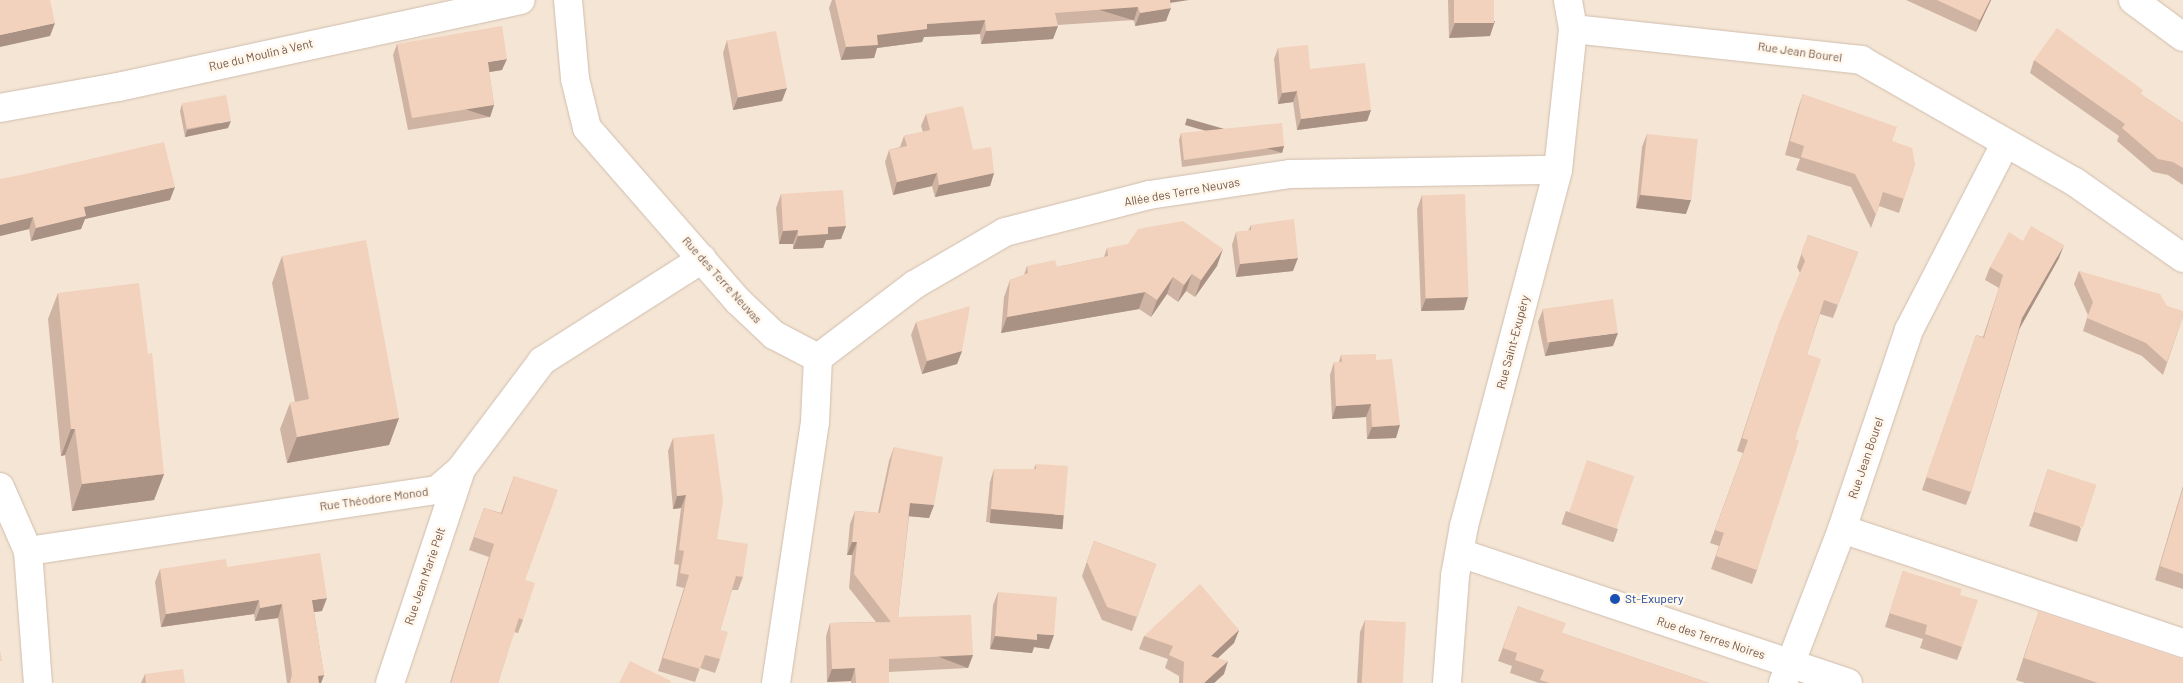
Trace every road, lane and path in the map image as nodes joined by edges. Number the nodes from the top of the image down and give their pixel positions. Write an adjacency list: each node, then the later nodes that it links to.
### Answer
1 (521, 0): 7 (street, Rue du Moulin à Vent)
2 (568, 0): 10 (street, Rue des Terre Neuvas)
3 (1568, 0): 5 (street, Rue Saint-Exupéry)
4 (2133, 0): 6 (street)
5 (1573, 29): 8 (street, Rue Jean Bourel); 9 (street, Rue Saint-Exupéry)
6 (2183, 37)
7 (0, 108)
8 (2005, 144): 11 (street, Rue Jean Bourel); 15 (street, Rue Jean Bourel)
9 (1558, 170): 12 (street, Allée des Terre Neuvas); 17 (street, Rue Saint-Exupéry)
10 (702, 258): 12 (street, Rue des Terre Neuvas); 13 (street, Rue Théodore Monod)
11 (2183, 258)
12 (818, 358): 22 (street)
13 (461, 469): 16 (street, Rue Théodore Monod); 21 (street, Rue Jean Marie Pelt)
14 (0, 487): 16 (street)
15 (1842, 529): 18 (street); 19 (street, Rue Jean Bourel)
16 (28, 551): 20 (street)
17 (1460, 553): 19 (street, Rue des Terres Noires); 23 (street, Rue Saint-Exupéry)
18 (2183, 643)
19 (1787, 673): 24 (street, Rue des Terres Noires)
20 (38, 683)
21 (390, 683)
22 (776, 683)
23 (1447, 683)
24 (1848, 683)

